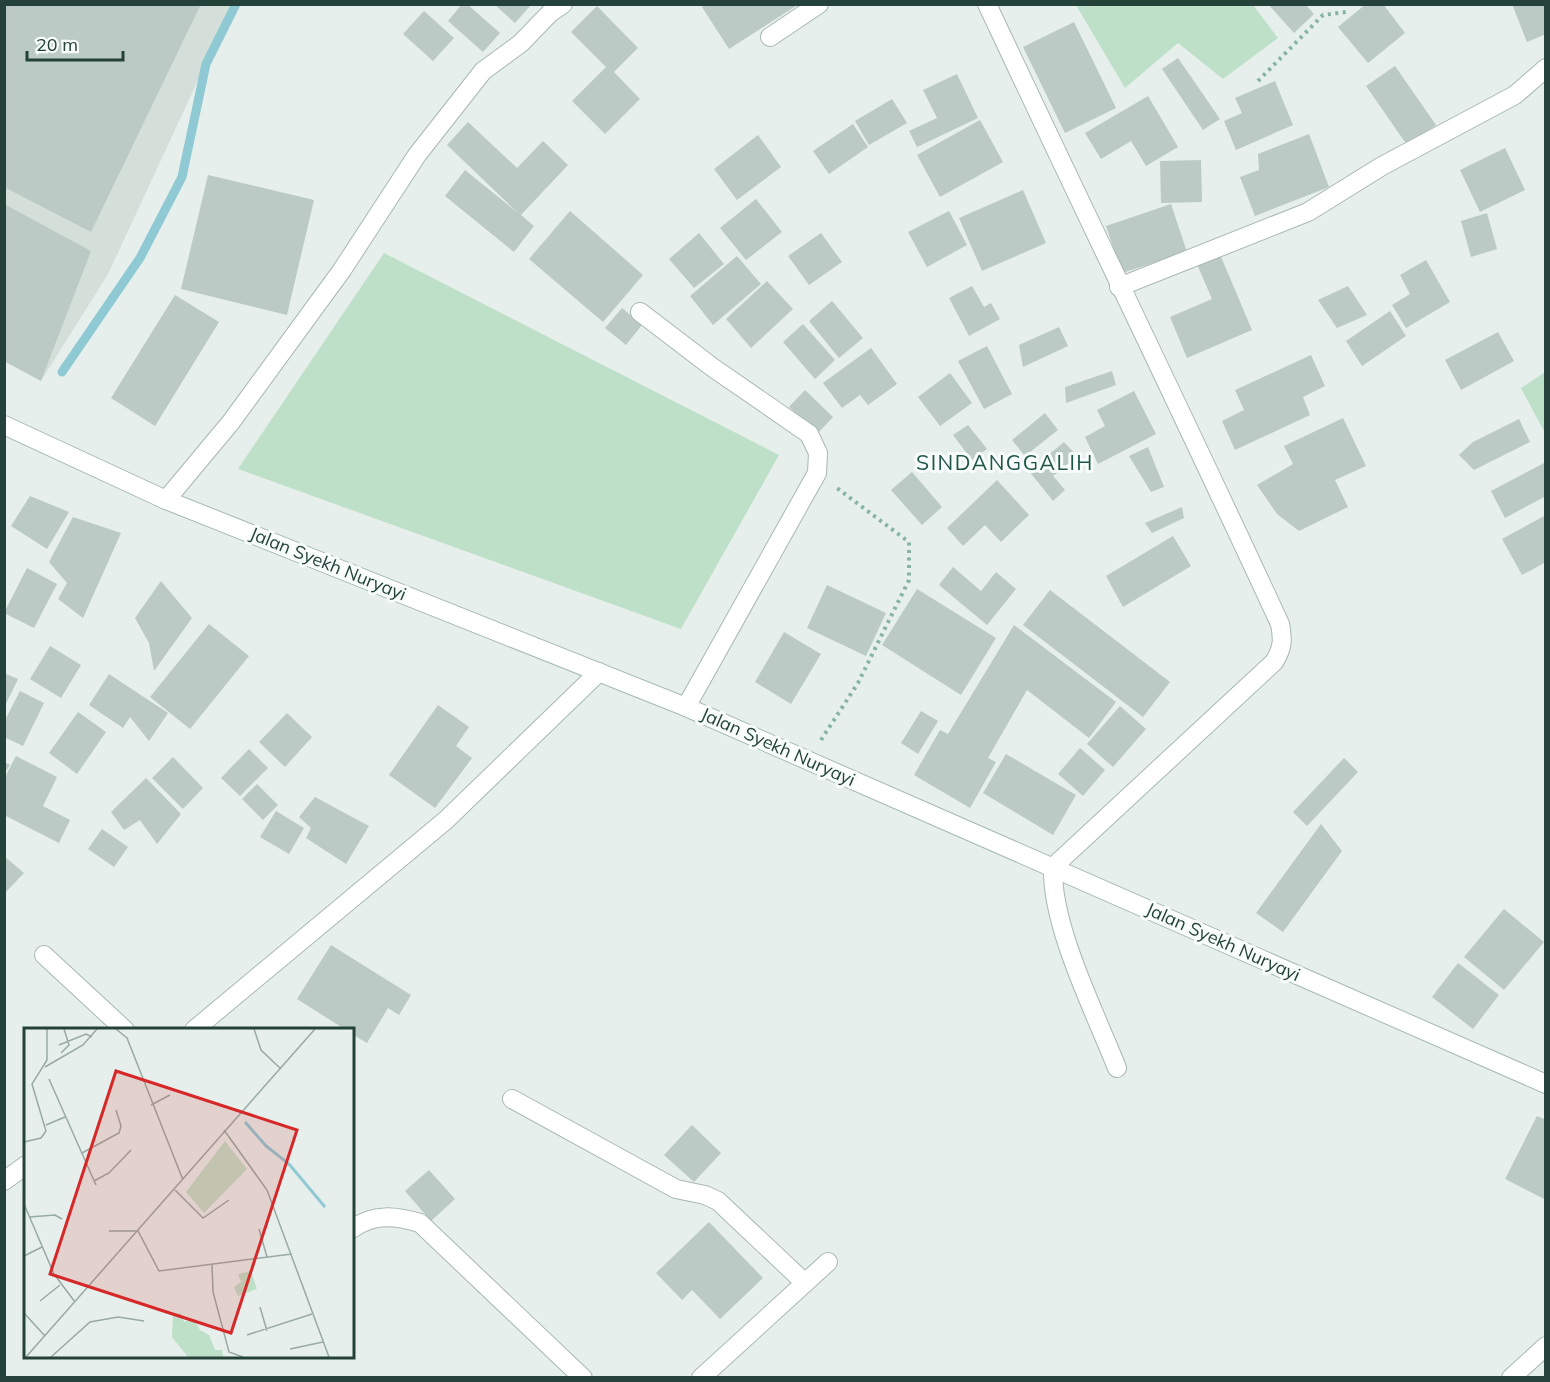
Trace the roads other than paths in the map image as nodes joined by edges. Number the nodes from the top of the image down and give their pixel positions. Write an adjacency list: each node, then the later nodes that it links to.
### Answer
1 (563, 4): 9 (street)
2 (819, 4): 4 (street)
3 (987, 4): 6 (street)
4 (770, 37)
5 (1545, 68): 6 (street)
6 (1119, 287): 12 (street)
7 (640, 312): 11 (street)
8 (4, 425): 9 (street, Jalan Syekh Nuryayi)
9 (166, 500): 10 (street, Jalan Syekh Nuryayi)
10 (598, 672): 11 (street, Jalan Syekh Nuryayi); 15 (street)
11 (686, 707): 12 (street, Jalan Syekh Nuryayi)
12 (1053, 867): 16 (street); 17 (street, Jalan Syekh Nuryayi)
13 (44, 955): 14 (street)
14 (124, 1028)
15 (195, 1028)
16 (1117, 1068)
17 (1545, 1084)
18 (512, 1099): 23 (street)
19 (24, 1166): 20 (street)
20 (4, 1181)
21 (354, 1228): 25 (street)
22 (828, 1262): 23 (street)
23 (805, 1283): 26 (street)
24 (1545, 1346): 27 (street)
25 (583, 1377)
26 (701, 1377)
27 (1511, 1377)

